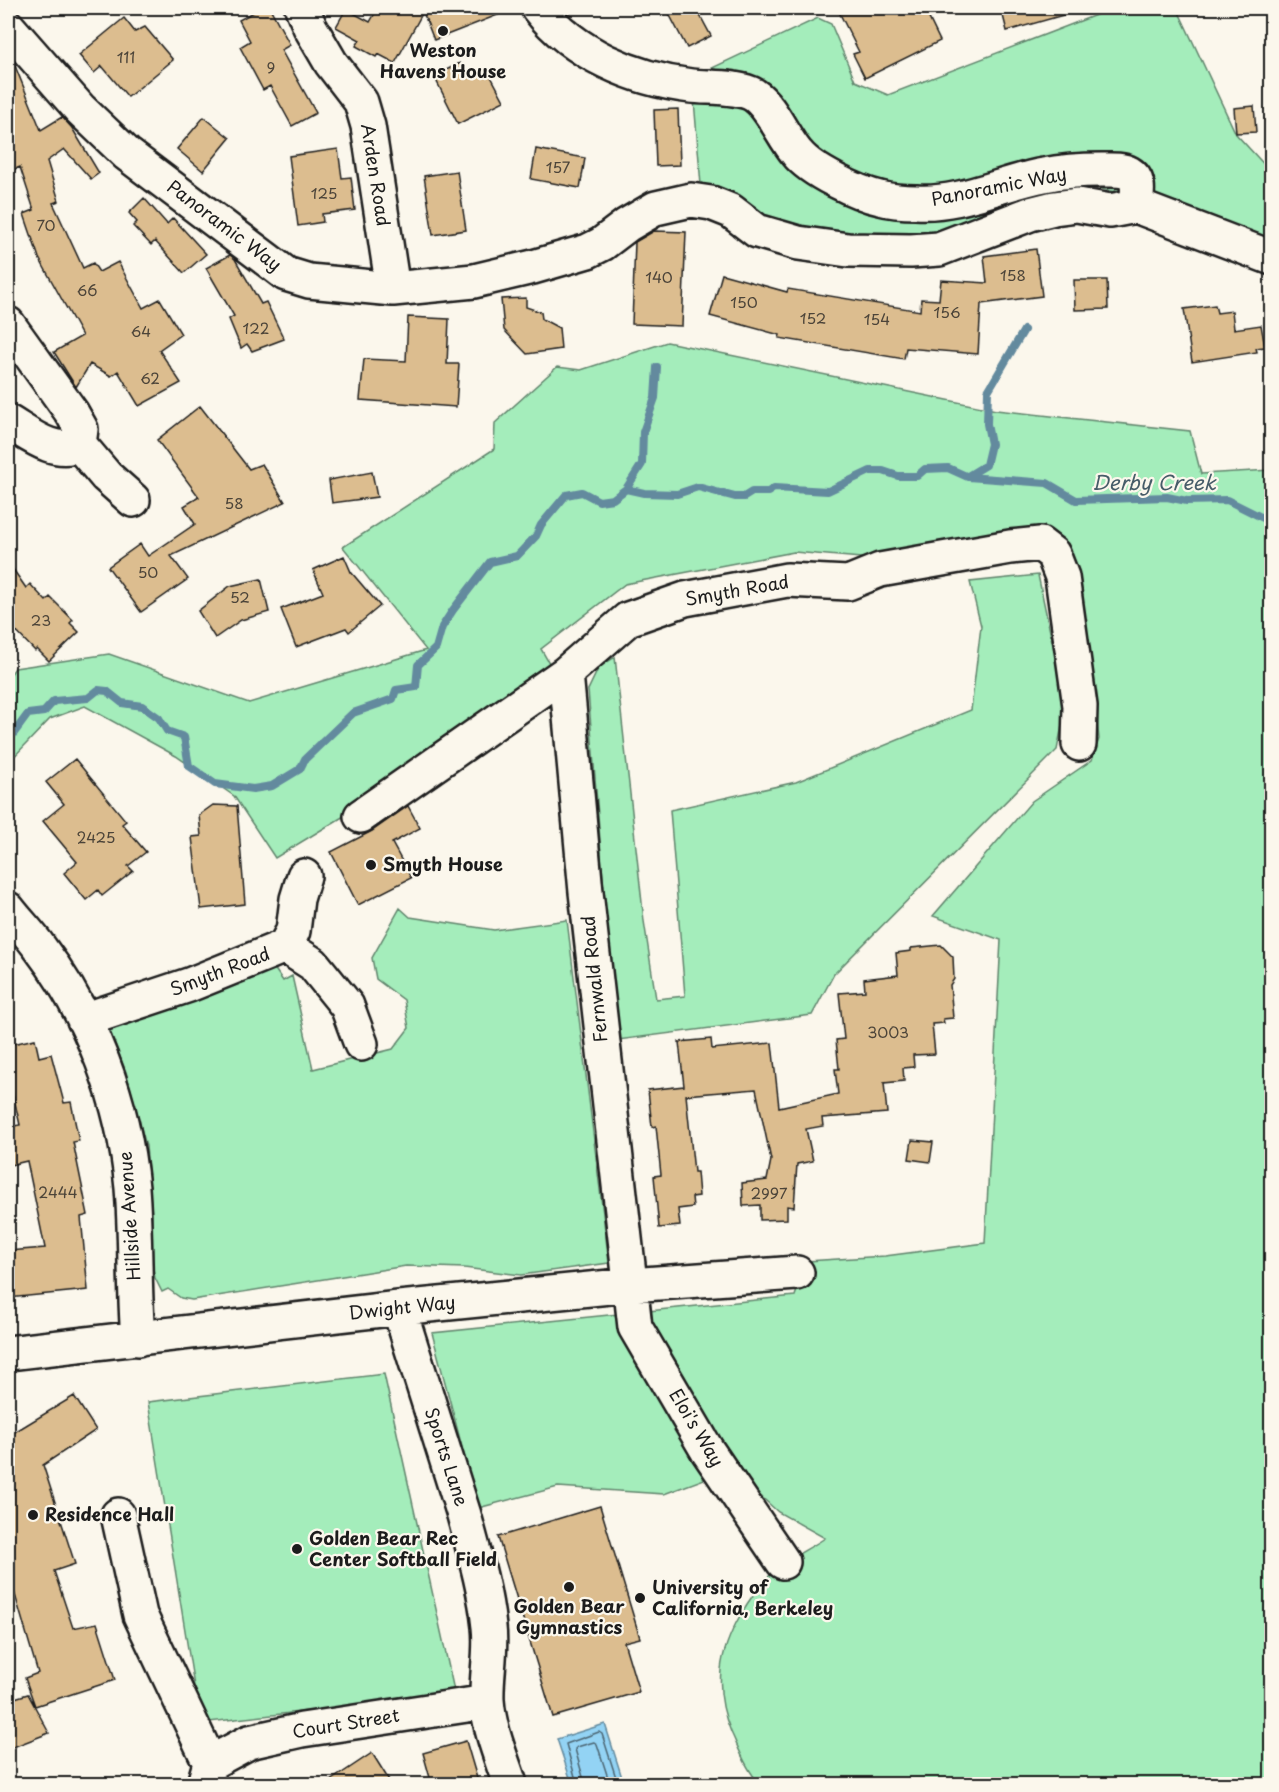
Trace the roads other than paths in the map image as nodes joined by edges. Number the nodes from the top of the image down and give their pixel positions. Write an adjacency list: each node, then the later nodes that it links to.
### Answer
1 (302, 8): 6 (street, Arden Road)
2 (538, 8): 4 (street, Panoramic Way)
3 (8, 27): 6 (street, Panoramic Way)
4 (1136, 206): 5 (street); 6 (street, Panoramic Way)
5 (1272, 258)
6 (393, 289)
7 (8, 324): 9 (street)
8 (8, 422): 9 (street)
9 (79, 444): 10 (street)
10 (133, 500)
11 (566, 673): 12 (street, Smyth Road); 13 (street, Smyth Road); 20 (street, Fernwald Road)
12 (1079, 744)
13 (361, 816)
14 (304, 876): 16 (street, Smyth Road)
15 (8, 909): 17 (street, Hillside Avenue)
16 (285, 946): 17 (street, Smyth Road); 18 (street)
17 (84, 1020): 22 (street, Hillside Avenue)
18 (361, 1044)
19 (797, 1273): 20 (street, Dwight Way)
20 (630, 1285): 21 (street, Dwight Way); 25 (street, Eloi's Way)
21 (399, 1308): 22 (street, Dwight Way); 26 (street, Sports Lane)
22 (138, 1339): 23 (street, Dwight Way)
23 (8, 1353)
24 (118, 1515): 27 (street)
25 (783, 1562)
26 (487, 1702): 27 (street, Court Street); 28 (street, Sports Lane)
27 (207, 1774)
28 (510, 1785)

